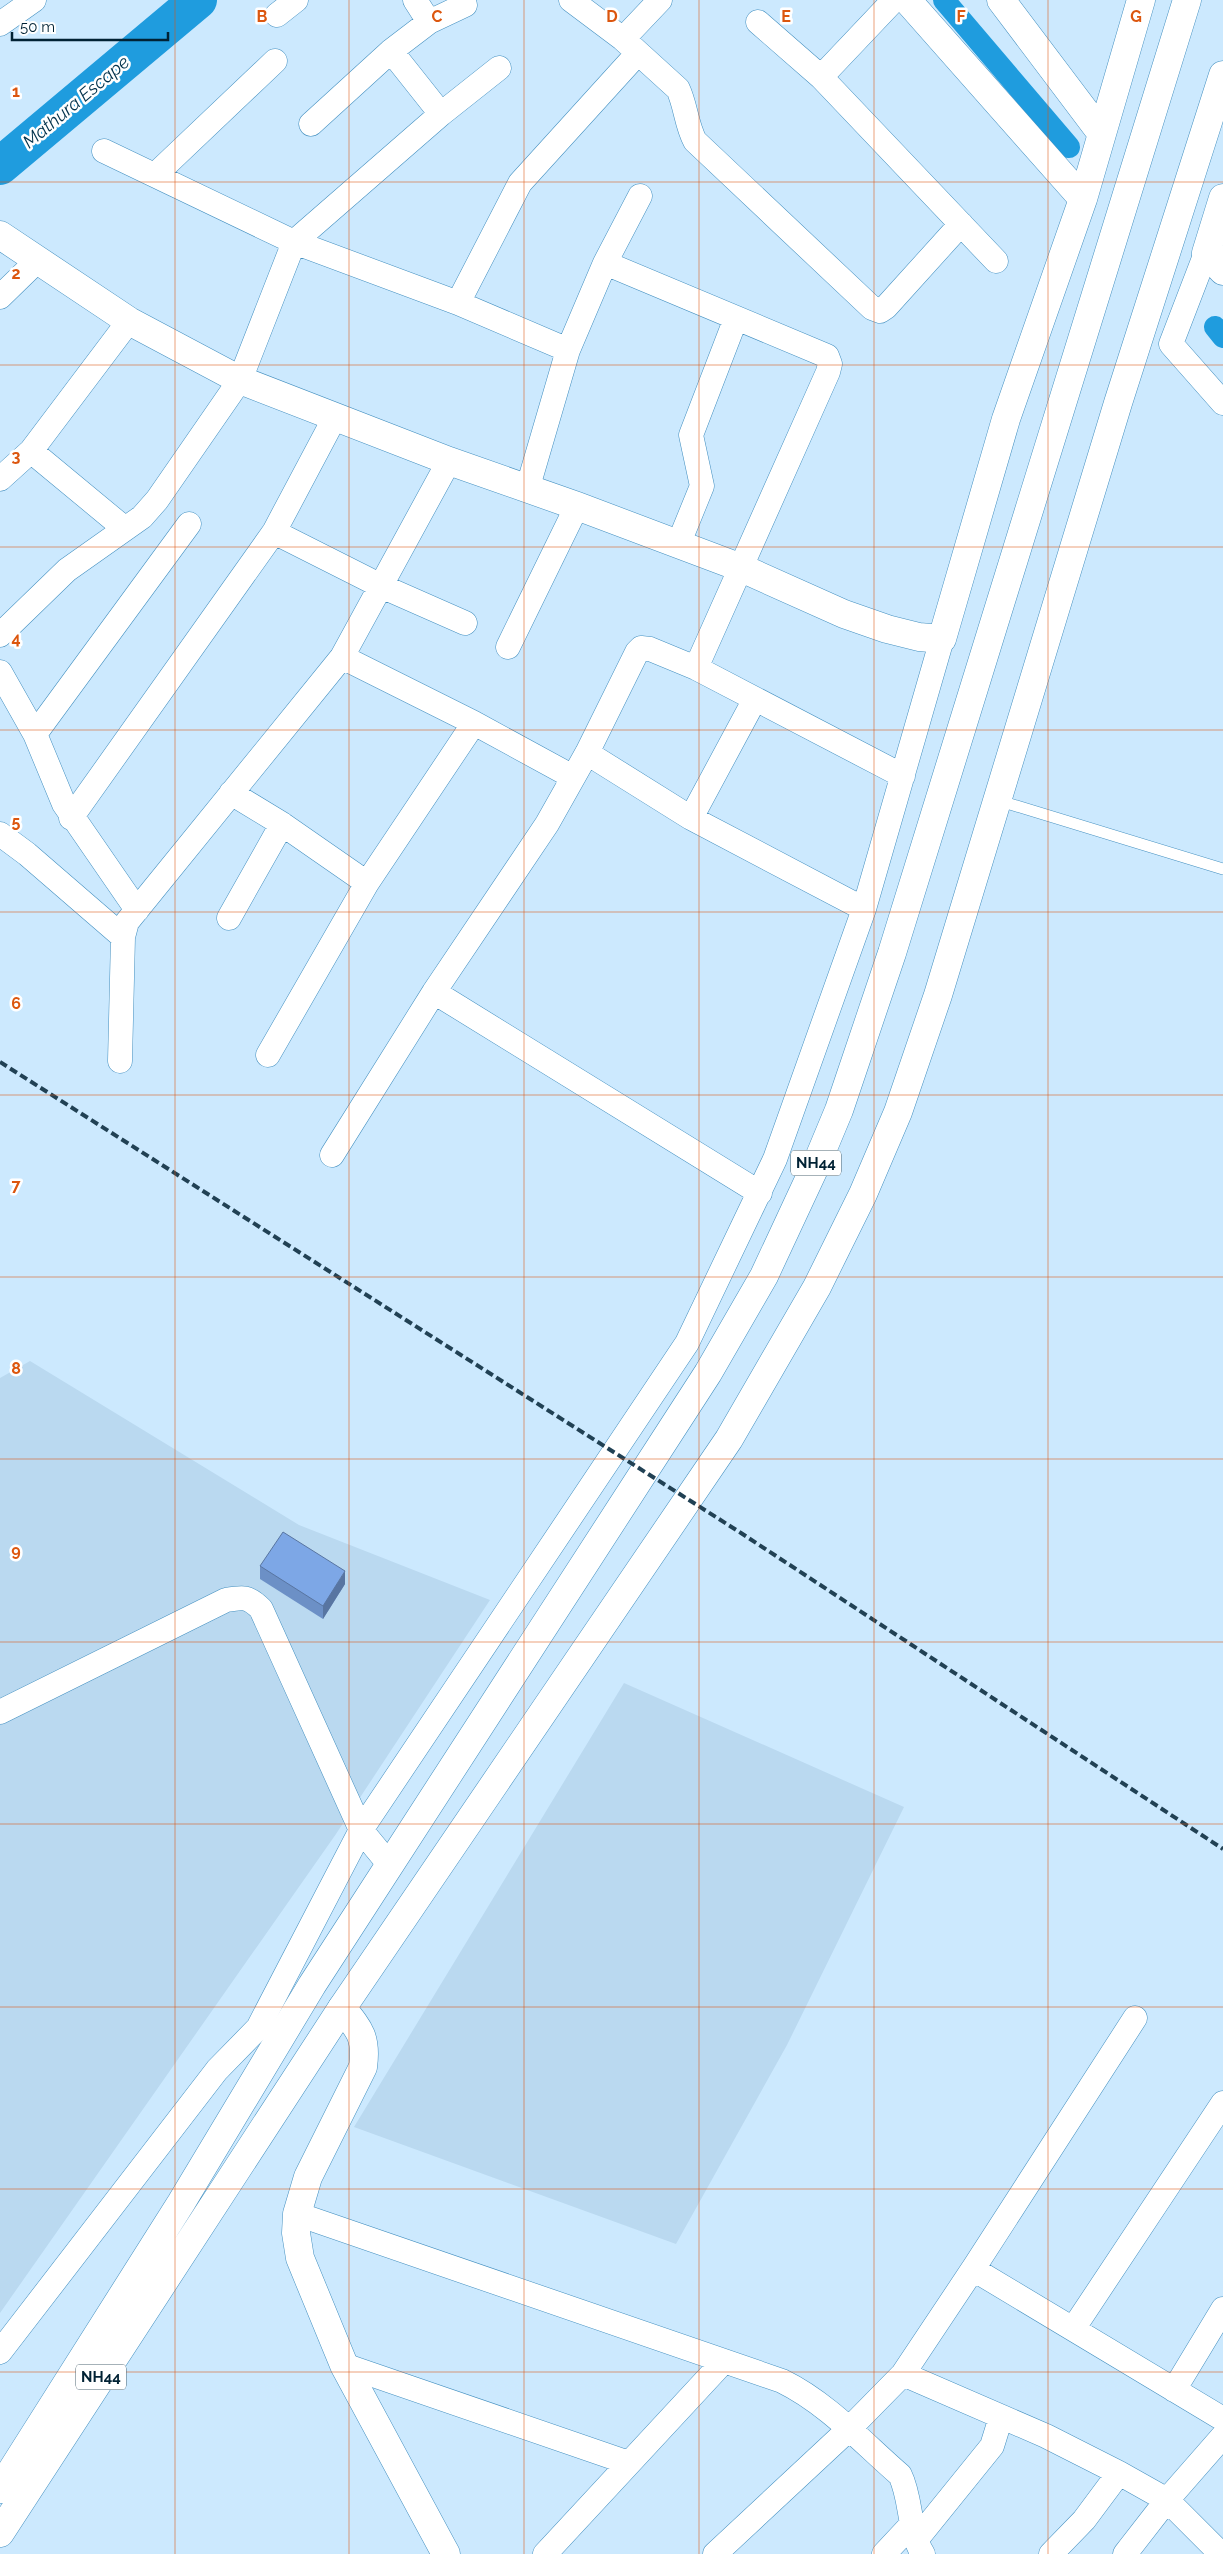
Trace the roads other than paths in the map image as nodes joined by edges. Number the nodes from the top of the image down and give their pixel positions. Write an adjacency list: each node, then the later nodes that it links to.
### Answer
1 (33, 0): 15 (street)
2 (296, 0): 12 (street)
3 (415, 0): 13 (street)
4 (571, 0): 16 (street)
5 (660, 0): 16 (street)
6 (894, 0): 21 (street)
7 (907, 0): 29 (main road)
8 (1001, 0): 24 (main road)
9 (1141, 0): 24 (main road)
10 (1187, 0): 88 (main road, NH44)
11 (465, 5): 13 (street)
12 (277, 16)
13 (429, 22): 17 (street)
14 (758, 22): 21 (street)
15 (0, 24)
16 (630, 46): 30 (street); 38 (street)
17 (391, 50): 22 (street); 23 (street)
18 (276, 61): 26 (street)
19 (499, 68): 22 (street)
20 (1223, 76): 70 (main road, NH44)
21 (820, 77): 30 (street)
22 (441, 114): 32 (street)
23 (311, 124)
24 (1102, 134): 29 (main road)
25 (104, 151): 26 (street)
26 (155, 175): 32 (street)
27 (640, 196): 36 (street)
28 (1223, 198): 35 (main road)
29 (1083, 200): 58 (main road)
30 (961, 224): 34 (street)
31 (0, 234): 33 (main road)
32 (294, 242): 38 (street); 42 (street)
33 (38, 260): 37 (street); 40 (main road)
34 (996, 261)
35 (1217, 261): 43 (street)
36 (605, 263): 39 (street); 41 (street)
37 (0, 297)
38 (458, 303): 41 (street)
39 (736, 318): 53 (street); 54 (street)
40 (129, 322): 42 (main road); 45 (street)
41 (568, 350): 48 (street)
42 (240, 380): 44 (main road); 51 (street)
43 (1223, 403)
44 (335, 417): 46 (main road); 52 (street)
45 (31, 451): 47 (street); 51 (street)
46 (449, 461): 48 (main road); 55 (street)
47 (0, 480)
48 (527, 490): 49 (main road)
49 (577, 506): 53 (main road); 59 (street)
50 (189, 524): 65 (street)
51 (124, 528): 57 (street)
52 (274, 532): 55 (street); 71 (street)
53 (678, 545): 54 (main road)
54 (739, 567): 58 (main road); 61 (street)
55 (381, 586): 56 (street); 60 (street)
56 (465, 623)
57 (0, 634)
58 (942, 640): 67 (street)
59 (508, 647)
60 (342, 657): 64 (street); 69 (street)
61 (696, 668): 63 (street); 66 (street)
62 (0, 672): 65 (street)
63 (755, 699): 67 (street); 72 (street)
64 (474, 723): 68 (street); 76 (street)
65 (35, 734): 71 (street)
66 (587, 753): 68 (street); 72 (street)
67 (903, 776): 77 (street)
68 (573, 777): 81 (street)
69 (231, 793): 73 (street); 78 (street)
70 (997, 800): 75 (lane); 89 (main road, NH44)
71 (71, 818): 78 (street)
72 (690, 818): 77 (street)
73 (282, 824): 76 (street); 79 (street)
74 (0, 834): 80 (street)
75 (1223, 869)
76 (367, 883): 82 (street)
77 (864, 909): 85 (street)
78 (137, 910): 80 (street)
79 (229, 918)
80 (122, 936): 83 (street)
81 (434, 992): 84 (street); 85 (street)
82 (268, 1055)
83 (120, 1060)
84 (332, 1155)
85 (760, 1193): 87 (street)
86 (0, 1712): 87 (street)
87 (361, 1830): 88 (street); 96 (street)
88 (389, 1864): 107 (main road, NH44)
89 (342, 2008): 92 (main road); 109 (main road, NH44)
90 (1135, 2018): 93 (street)
91 (1223, 2103): 95 (street)
92 (297, 2214): 97 (street); 98 (main road)
93 (973, 2269): 95 (street); 99 (street)
94 (1223, 2309): 100 (street)
95 (1073, 2329): 100 (street)
96 (0, 2352)
97 (724, 2361): 103 (street); 105 (street)
98 (344, 2365): 105 (street); 111 (main road)
99 (903, 2374): 101 (street); 103 (street)
100 (1174, 2390): 102 (street)
101 (1001, 2417): 106 (street); 110 (street)
102 (1223, 2419)
103 (848, 2430): 110 (street); 113 (street)
104 (1223, 2436): 108 (street)
105 (629, 2463): 112 (street)
106 (1120, 2473): 108 (street); 115 (street)
107 (0, 2490)
108 (1167, 2500): 116 (street); 117 (street)
109 (0, 2533)
110 (917, 2539): 114 (street)
111 (446, 2554)
112 (545, 2554)
113 (716, 2554)
114 (884, 2554)
115 (1051, 2554)
116 (1125, 2554)
117 (1221, 2554)

